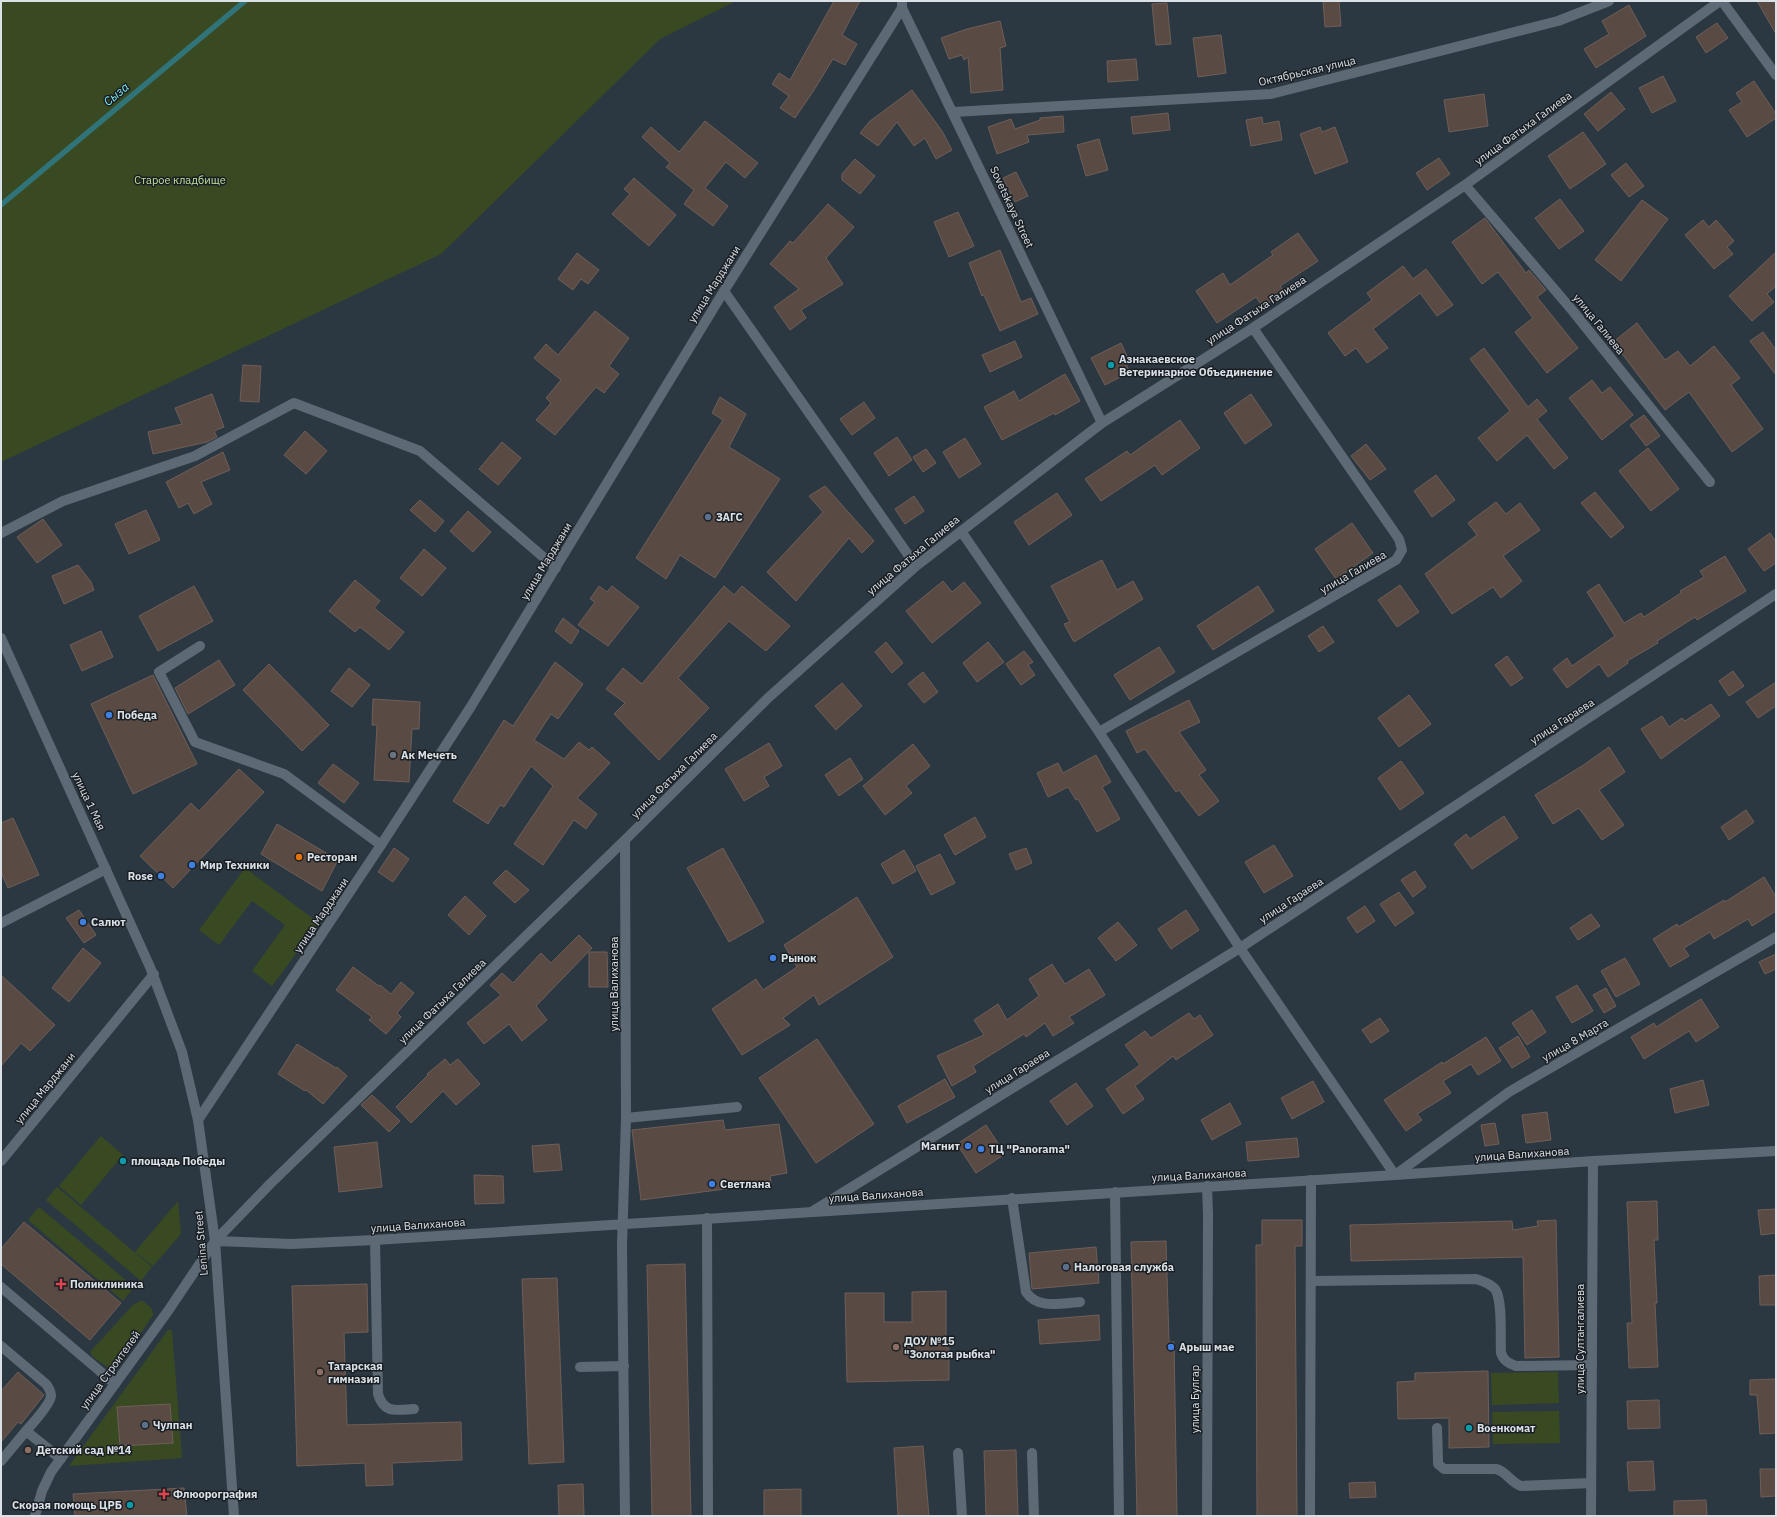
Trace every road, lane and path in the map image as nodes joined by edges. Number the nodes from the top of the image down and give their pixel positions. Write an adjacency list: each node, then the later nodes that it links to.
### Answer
1 (1609, 1): 5 (street, Октябрьская улица)
2 (1721, 1): 4 (street); 6 (street, улица Фатыха Галиева)
3 (902, 4): 5 (street, Sovetskaya Street); 7 (street, улица Марджани)
4 (1776, 75)
5 (954, 112): 9 (street, Sovetskaya Street)
6 (1465, 185): 8 (street, улица Фатыха Галиева); 10 (street, улица Галиева)
7 (724, 291): 13 (street); 14 (street, улица Марджани)
8 (1253, 328): 9 (street, улица Фатыха Галиева); 18 (street, улица Галиева)
9 (1102, 423): 11 (street, улица Фатыха Галиева)
10 (1710, 482)
11 (962, 531): 13 (street, улица Фатыха Галиева); 18 (street)
12 (1, 533): 14 (street)
13 (916, 566): 19 (street, улица Фатыха Галиева)
14 (556, 568): 20 (street, улица Марджани)
15 (1776, 594): 24 (street, улица Гараева)
16 (1, 638): 21 (street, улица 1 Мая)
17 (200, 646): 20 (street)
18 (1099, 732): 24 (street)
19 (625, 840): 27 (street, улица Валиханова); 41 (street, улица Фатыха Галиева)
20 (381, 845): 28 (street, улица Марджани)
21 (106, 869): 22 (street); 25 (street, улица 1 Мая)
22 (1, 923)
23 (1776, 937): 32 (street, улица 8 Марта)
24 (1240, 948): 32 (street); 37 (street, улица Гараева)
25 (154, 974): 28 (street, Lenina Street); 30 (street, улица Марджани)
26 (737, 1108): 27 (street)
27 (626, 1118): 39 (street, улица Валиханова)
28 (198, 1120): 41 (street, Lenina Street)
29 (1776, 1151): 31 (street, улица Валиханова)
30 (1, 1161)
31 (1593, 1161): 32 (street, улица Валиханова); 46 (street, улица Султангалиева)
32 (1395, 1175): 33 (street, улица Валиханова)
33 (1311, 1180): 34 (street, улица Валиханова); 42 (street)
34 (1207, 1186): 35 (street, улица Валиханова); 65 (street, улица Булгар)
35 (1115, 1192): 36 (street, улица Валиханова); 64 (street)
36 (1012, 1198): 37 (street, улица Валиханова); 44 (street)
37 (811, 1212): 38 (street, улица Валиханова)
38 (707, 1218): 39 (street, улица Валиханова); 61 (street)
39 (623, 1223): 40 (street, улица Валиханова); 47 (street, улица Валиханова)
40 (375, 1240): 41 (street, улица Валиханова); 50 (street)
41 (215, 1242): 49 (street, улица Строителей); 59 (street, Lenina Street)
42 (1312, 1281): 46 (street); 66 (street)
43 (1, 1286): 49 (street)
44 (1080, 1302)
45 (1, 1346): 52 (street)
46 (1592, 1365): 57 (street, улица Султангалиева)
47 (624, 1366): 48 (street); 60 (street, улица Валиханова)
48 (580, 1367)
49 (115, 1384): 55 (street, улица Строителей)
50 (414, 1409)
51 (1437, 1428): 57 (street)
52 (26, 1431): 55 (street); 56 (street)
53 (958, 1453): 62 (street)
54 (1032, 1453): 63 (street)
55 (61, 1458): 58 (street, улица Строителей)
56 (1, 1461)
57 (1591, 1483): 67 (street, улица Султангалиева)
58 (35, 1516)
59 (234, 1516)
60 (625, 1516)
61 (708, 1516)
62 (962, 1516)
63 (1034, 1516)
64 (1119, 1516)
65 (1207, 1516)
66 (1310, 1516)
67 (1591, 1516)

